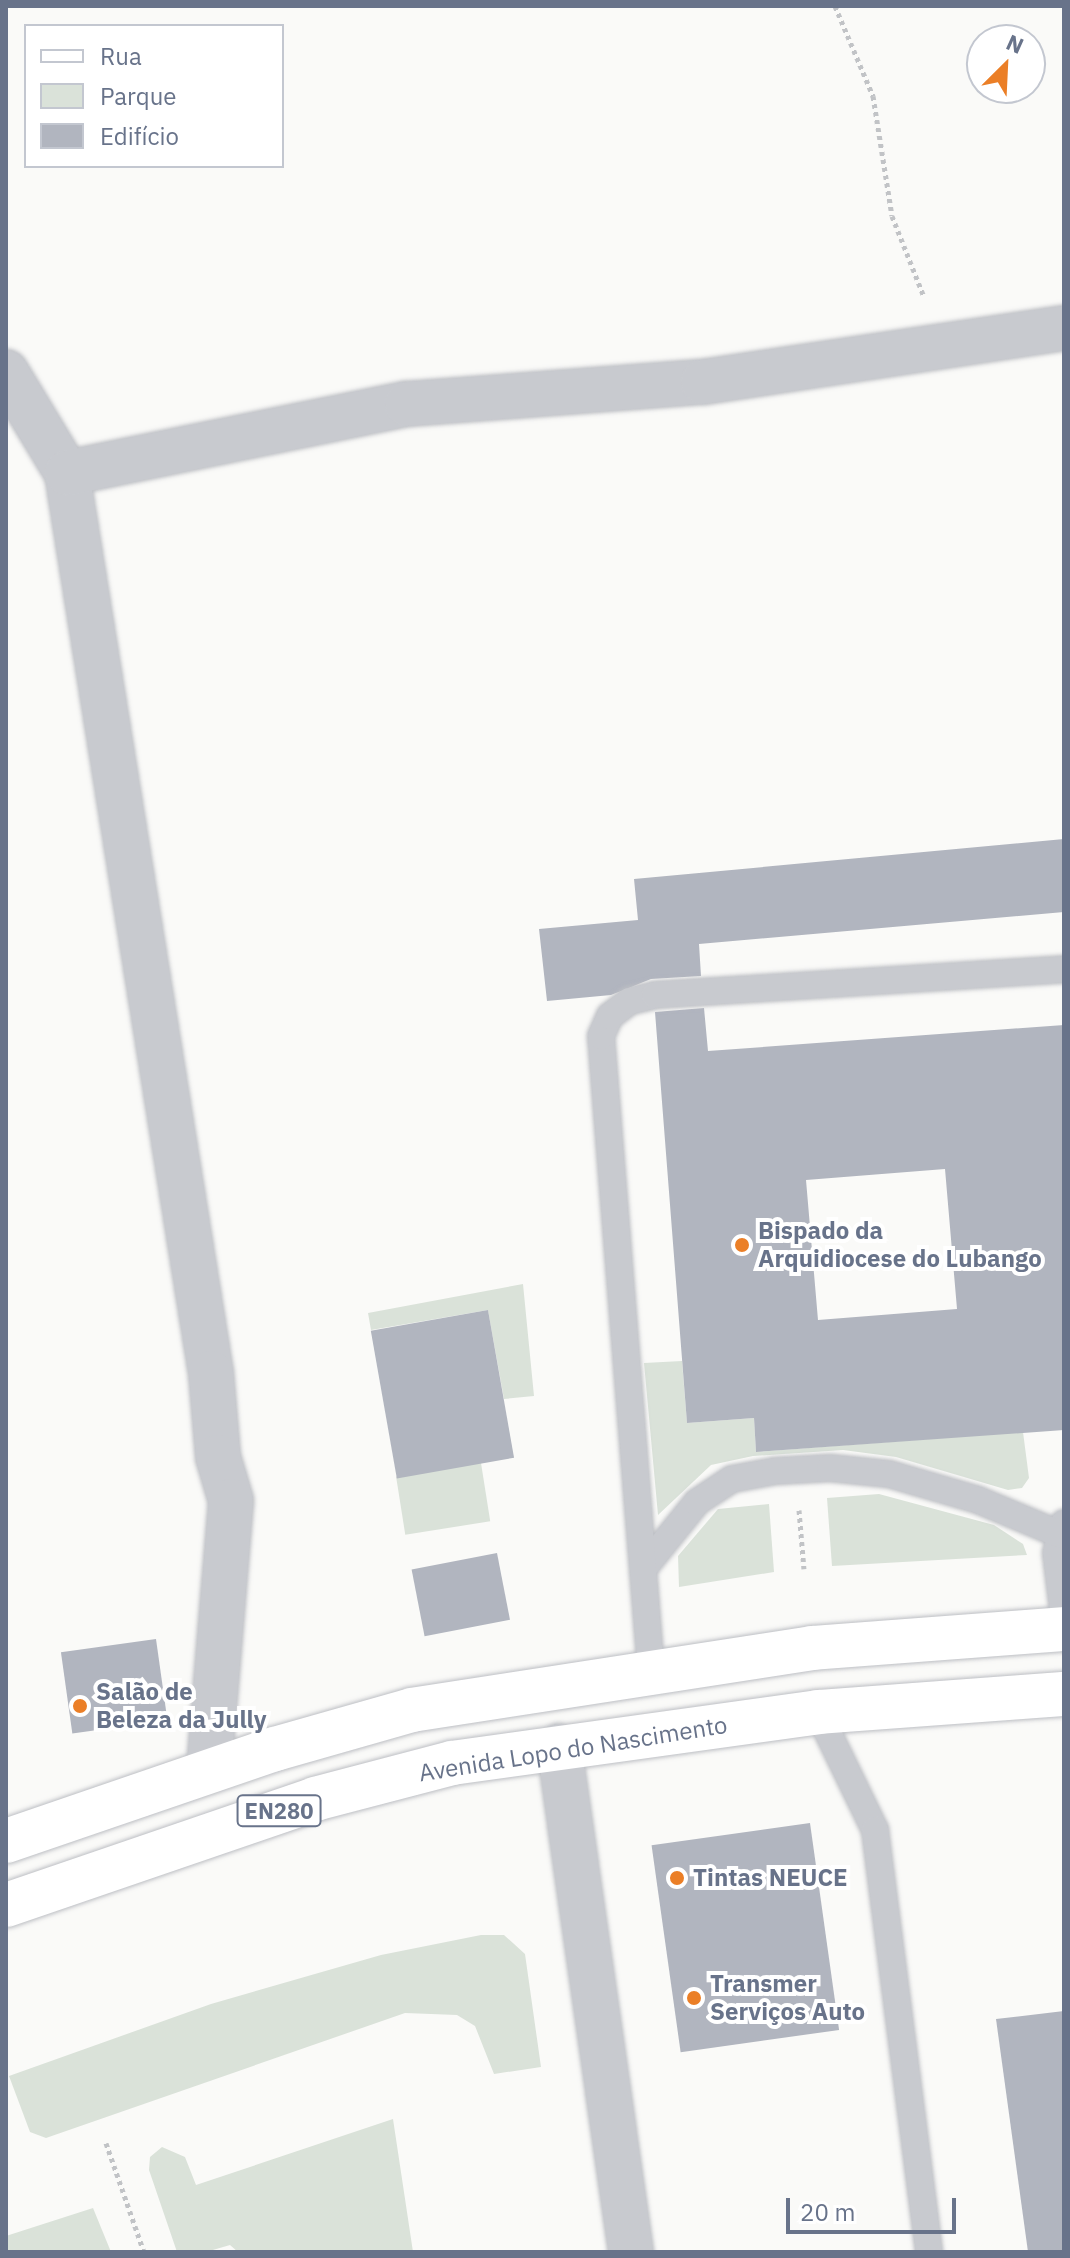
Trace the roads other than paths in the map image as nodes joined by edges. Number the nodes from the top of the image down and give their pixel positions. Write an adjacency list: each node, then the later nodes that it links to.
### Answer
1 (1064, 328): 3 (street)
2 (6, 372): 3 (street)
3 (67, 473): 13 (street)
4 (1064, 969): 6 (lane)
5 (1061, 1528): 6 (lane); 7 (lane)
6 (643, 1569): 9 (lane)
7 (1064, 1618)
8 (1064, 1629): 9 (main road, EN280)
9 (651, 1671): 13 (main road, EN280)
10 (1064, 1694): 11 (main road, Avenida Lopo do Nascimento / EN280)
11 (818, 1712): 12 (main road, Avenida Lopo do Nascimento / EN280); 17 (lane)
12 (559, 1746): 15 (main road, Avenida Lopo do Nascimento / EN280); 16 (street)
13 (209, 1770): 14 (main road, EN280)
14 (6, 1841)
15 (6, 1905)
16 (631, 2252)
17 (929, 2252)

